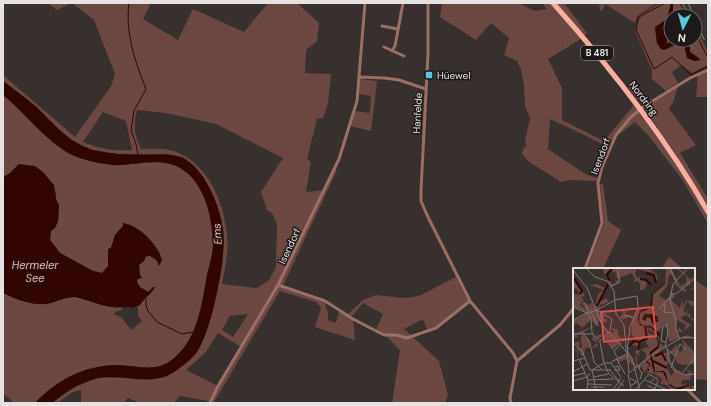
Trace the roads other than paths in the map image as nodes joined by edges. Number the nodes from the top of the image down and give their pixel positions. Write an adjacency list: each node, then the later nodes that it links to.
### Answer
1 (365, 3): 11 (street, Isendorf)
2 (403, 3): 6 (street)
3 (428, 3): 12 (street, Hanfelde)
4 (553, 3): 13 (main road, Nordring / B 481)
5 (382, 26): 6 (street)
6 (398, 29): 8 (street)
7 (384, 47): 8 (street)
8 (392, 51): 9 (street)
9 (404, 56)
10 (708, 70): 14 (street, Isendorf)
11 (359, 77): 12 (street); 15 (street, Isendorf)
12 (426, 89): 16 (street, Hanfelde)
13 (708, 212)
14 (585, 268)
15 (278, 285): 16 (street); 20 (street, Isendorf)
16 (470, 301): 18 (street)
17 (573, 309): 18 (street)
18 (516, 361): 21 (street)
19 (688, 390): 22 (street)
20 (210, 403)
21 (511, 403)
22 (701, 403)

